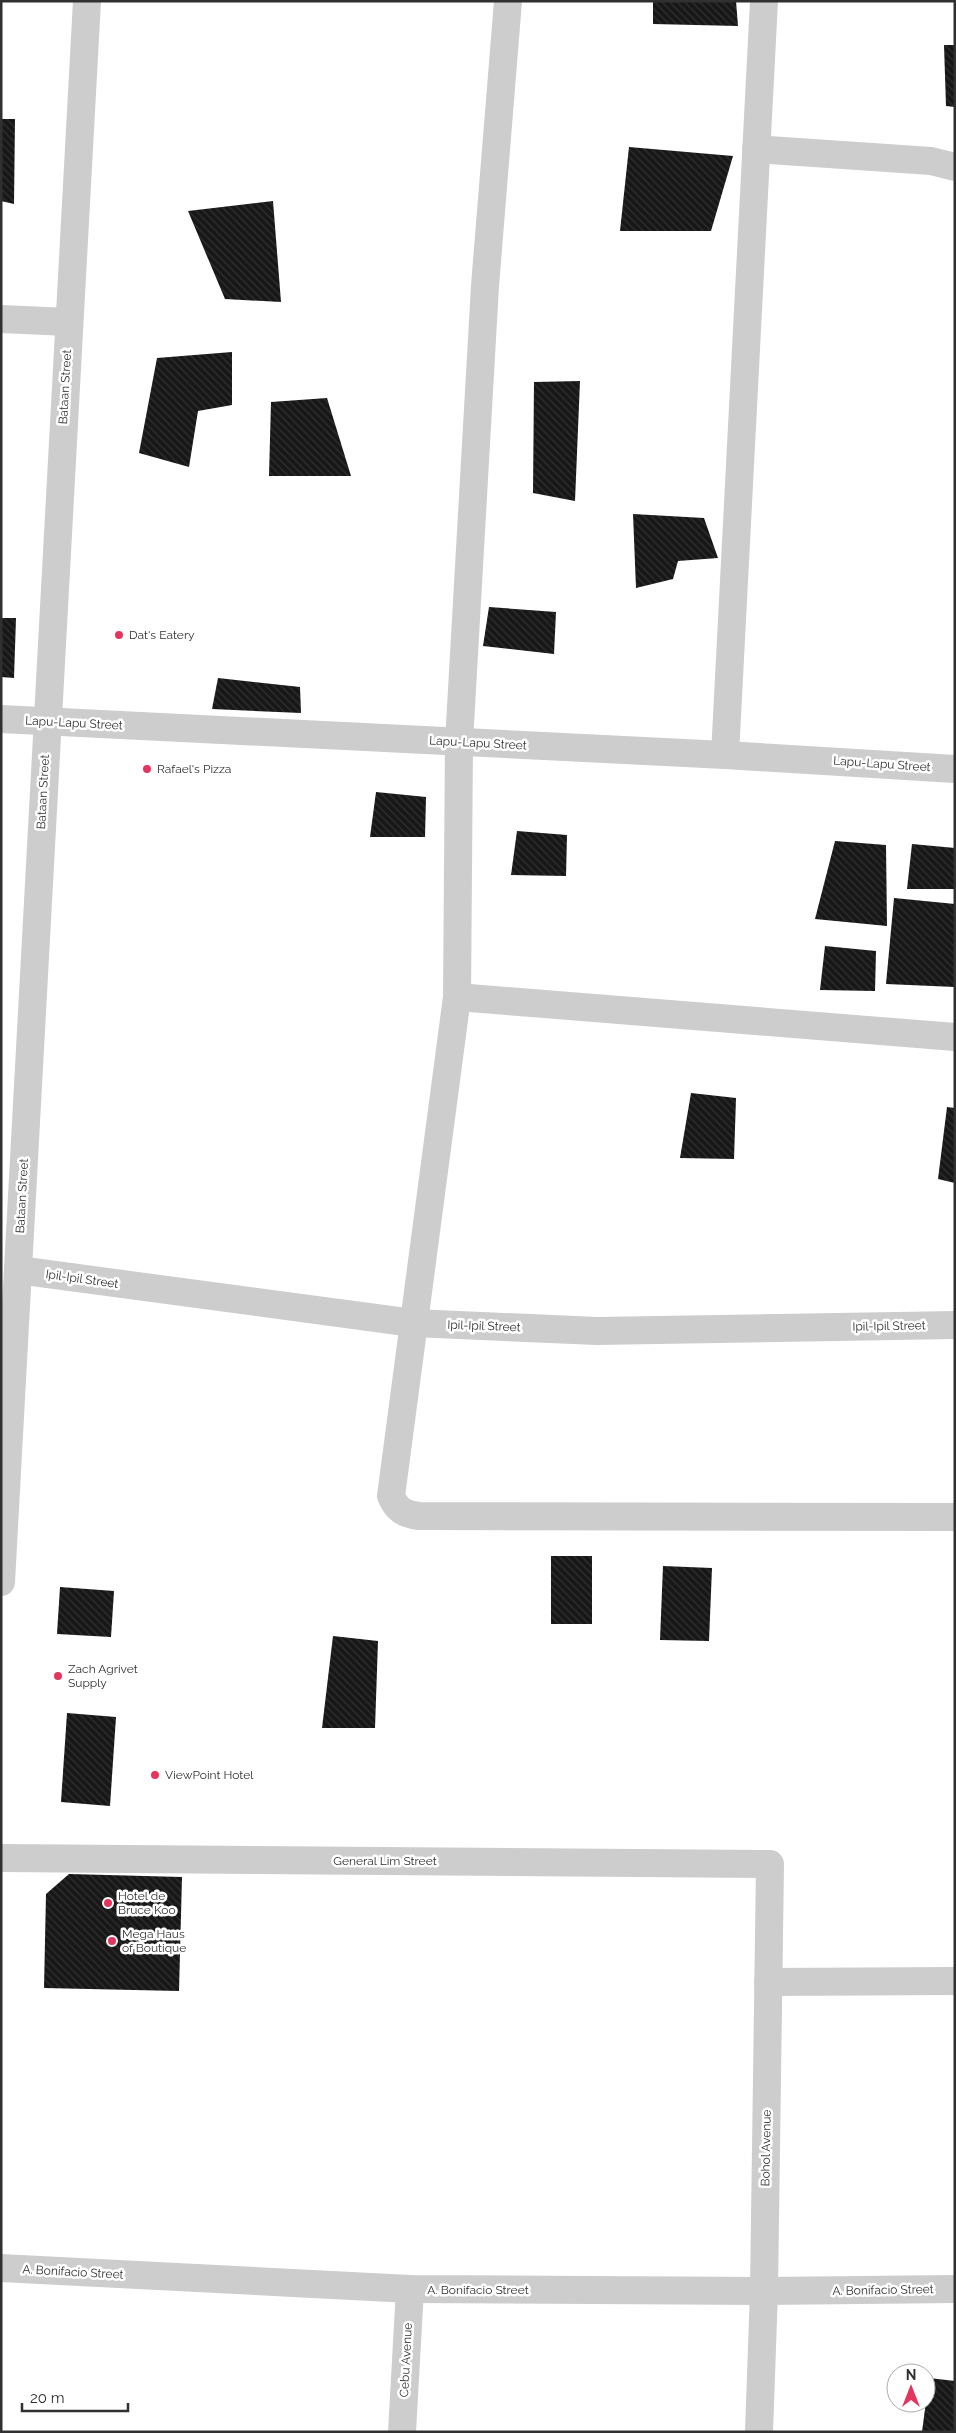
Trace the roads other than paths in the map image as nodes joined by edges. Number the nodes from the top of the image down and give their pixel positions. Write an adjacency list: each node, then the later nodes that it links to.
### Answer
1 (87, 1): 7 (street, Bataan Street)
2 (508, 1): 10 (street)
3 (764, 1): 4 (street)
4 (756, 149): 5 (street); 11 (street)
5 (955, 167)
6 (1, 319): 7 (street)
7 (69, 322): 9 (street, Bataan Street)
8 (1, 719): 9 (street, Lapu-Lapu Street)
9 (47, 722): 10 (street, Lapu-Lapu Street); 15 (street, Bataan Street)
10 (459, 742): 11 (street, Lapu-Lapu Street); 13 (street)
11 (726, 755): 12 (street, Lapu-Lapu Street)
12 (955, 769)
13 (456, 996): 14 (street); 16 (street)
14 (955, 1037)
15 (18, 1270): 16 (street, Ipil-Ipil Street); 19 (street, Bataan Street)
16 (413, 1323): 17 (street, Ipil-Ipil Street); 18 (street)
17 (955, 1325)
18 (955, 1517)
19 (1, 1582)
20 (1, 1858): 21 (street, General Lim Street)
21 (770, 1864): 23 (street, Bohol Avenue)
22 (955, 1981): 23 (street)
23 (768, 1982): 27 (street, Bohol Avenue)
24 (1, 2268): 25 (street, A. Bonifacio Street)
25 (410, 2289): 27 (street, A. Bonifacio Street); 28 (street, Cebu Avenue)
26 (955, 2289): 27 (street, A. Bonifacio Street)
27 (764, 2291): 29 (street, Bohol Avenue)
28 (402, 2432)
29 (759, 2432)

